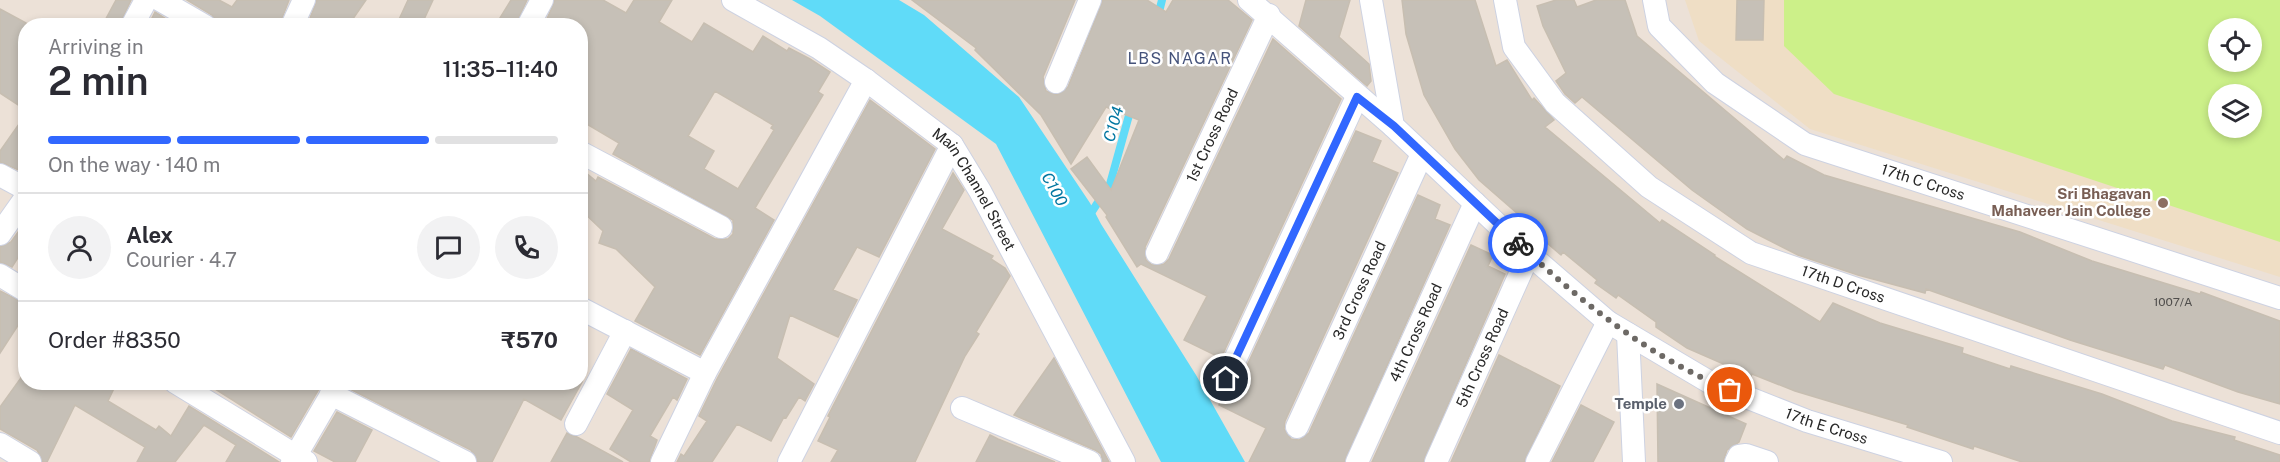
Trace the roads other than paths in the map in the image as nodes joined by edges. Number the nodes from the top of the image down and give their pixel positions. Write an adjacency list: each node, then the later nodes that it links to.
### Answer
1 (146, 0): 12 (street)
2 (160, 0): 13 (street)
3 (304, 0): 14 (street)
4 (542, 0): 15 (street)
5 (733, 0): 16 (street, Main Channel Street)
6 (1090, 0): 17 (street)
7 (1249, 0): 11 (street, 17th E Cross)
8 (1371, 0): 19 (street)
9 (1505, 0): 46 (street, 17th D Cross)
10 (1654, 0): 33 (street, 17th C Cross)
11 (1269, 15): 18 (street, 17th E Cross); 29 (street, 1st Cross Road)
12 (136, 18)
13 (191, 18)
14 (296, 18)
15 (532, 18)
16 (866, 80): 20 (street, Main Channel Street); 38 (street)
17 (1056, 82)
18 (1357, 97): 19 (street, 17th E Cross); 39 (street)
19 (1394, 126): 21 (street, 17th E Cross)
20 (952, 145): 53 (street); 55 (street, Main Channel Street)
21 (1422, 154): 25 (street, 17th E Cross); 45 (street, 3rd Cross Road)
22 (588, 156): 27 (street)
23 (0, 175): 24 (street)
24 (18, 185)
25 (1475, 203): 30 (street, 17th E Cross); 56 (street, 4th Cross Road)
26 (18, 208): 28 (street)
27 (721, 228)
28 (0, 234)
29 (1157, 253)
30 (1529, 254): 35 (street, 17th E Cross); 57 (street, 5th Cross Road)
31 (0, 275): 32 (street)
32 (18, 286)
33 (2280, 298)
34 (588, 312): 36 (street)
35 (1608, 322): 37 (street, 17th E Cross); 58 (street)
36 (625, 331): 38 (street); 44 (street)
37 (1628, 334): 48 (street, 17th E Cross); 59 (street)
38 (705, 373): 52 (street)
39 (1226, 379)
40 (188, 390): 49 (street)
41 (333, 390): 49 (street)
42 (338, 390): 51 (street)
43 (962, 408): 54 (street)
44 (576, 424)
45 (1298, 427)
46 (2280, 433)
47 (0, 444): 50 (street)
48 (1883, 454): 62 (street, 17th E Cross)
49 (298, 460)
50 (30, 462)
51 (465, 462)
52 (662, 462)
53 (789, 462)
54 (1090, 462)
55 (1124, 462)
56 (1357, 462)
57 (1436, 462)
58 (1537, 462)
59 (1634, 462)
60 (1736, 462): 61 (street)
61 (1767, 462)
62 (1941, 462)

